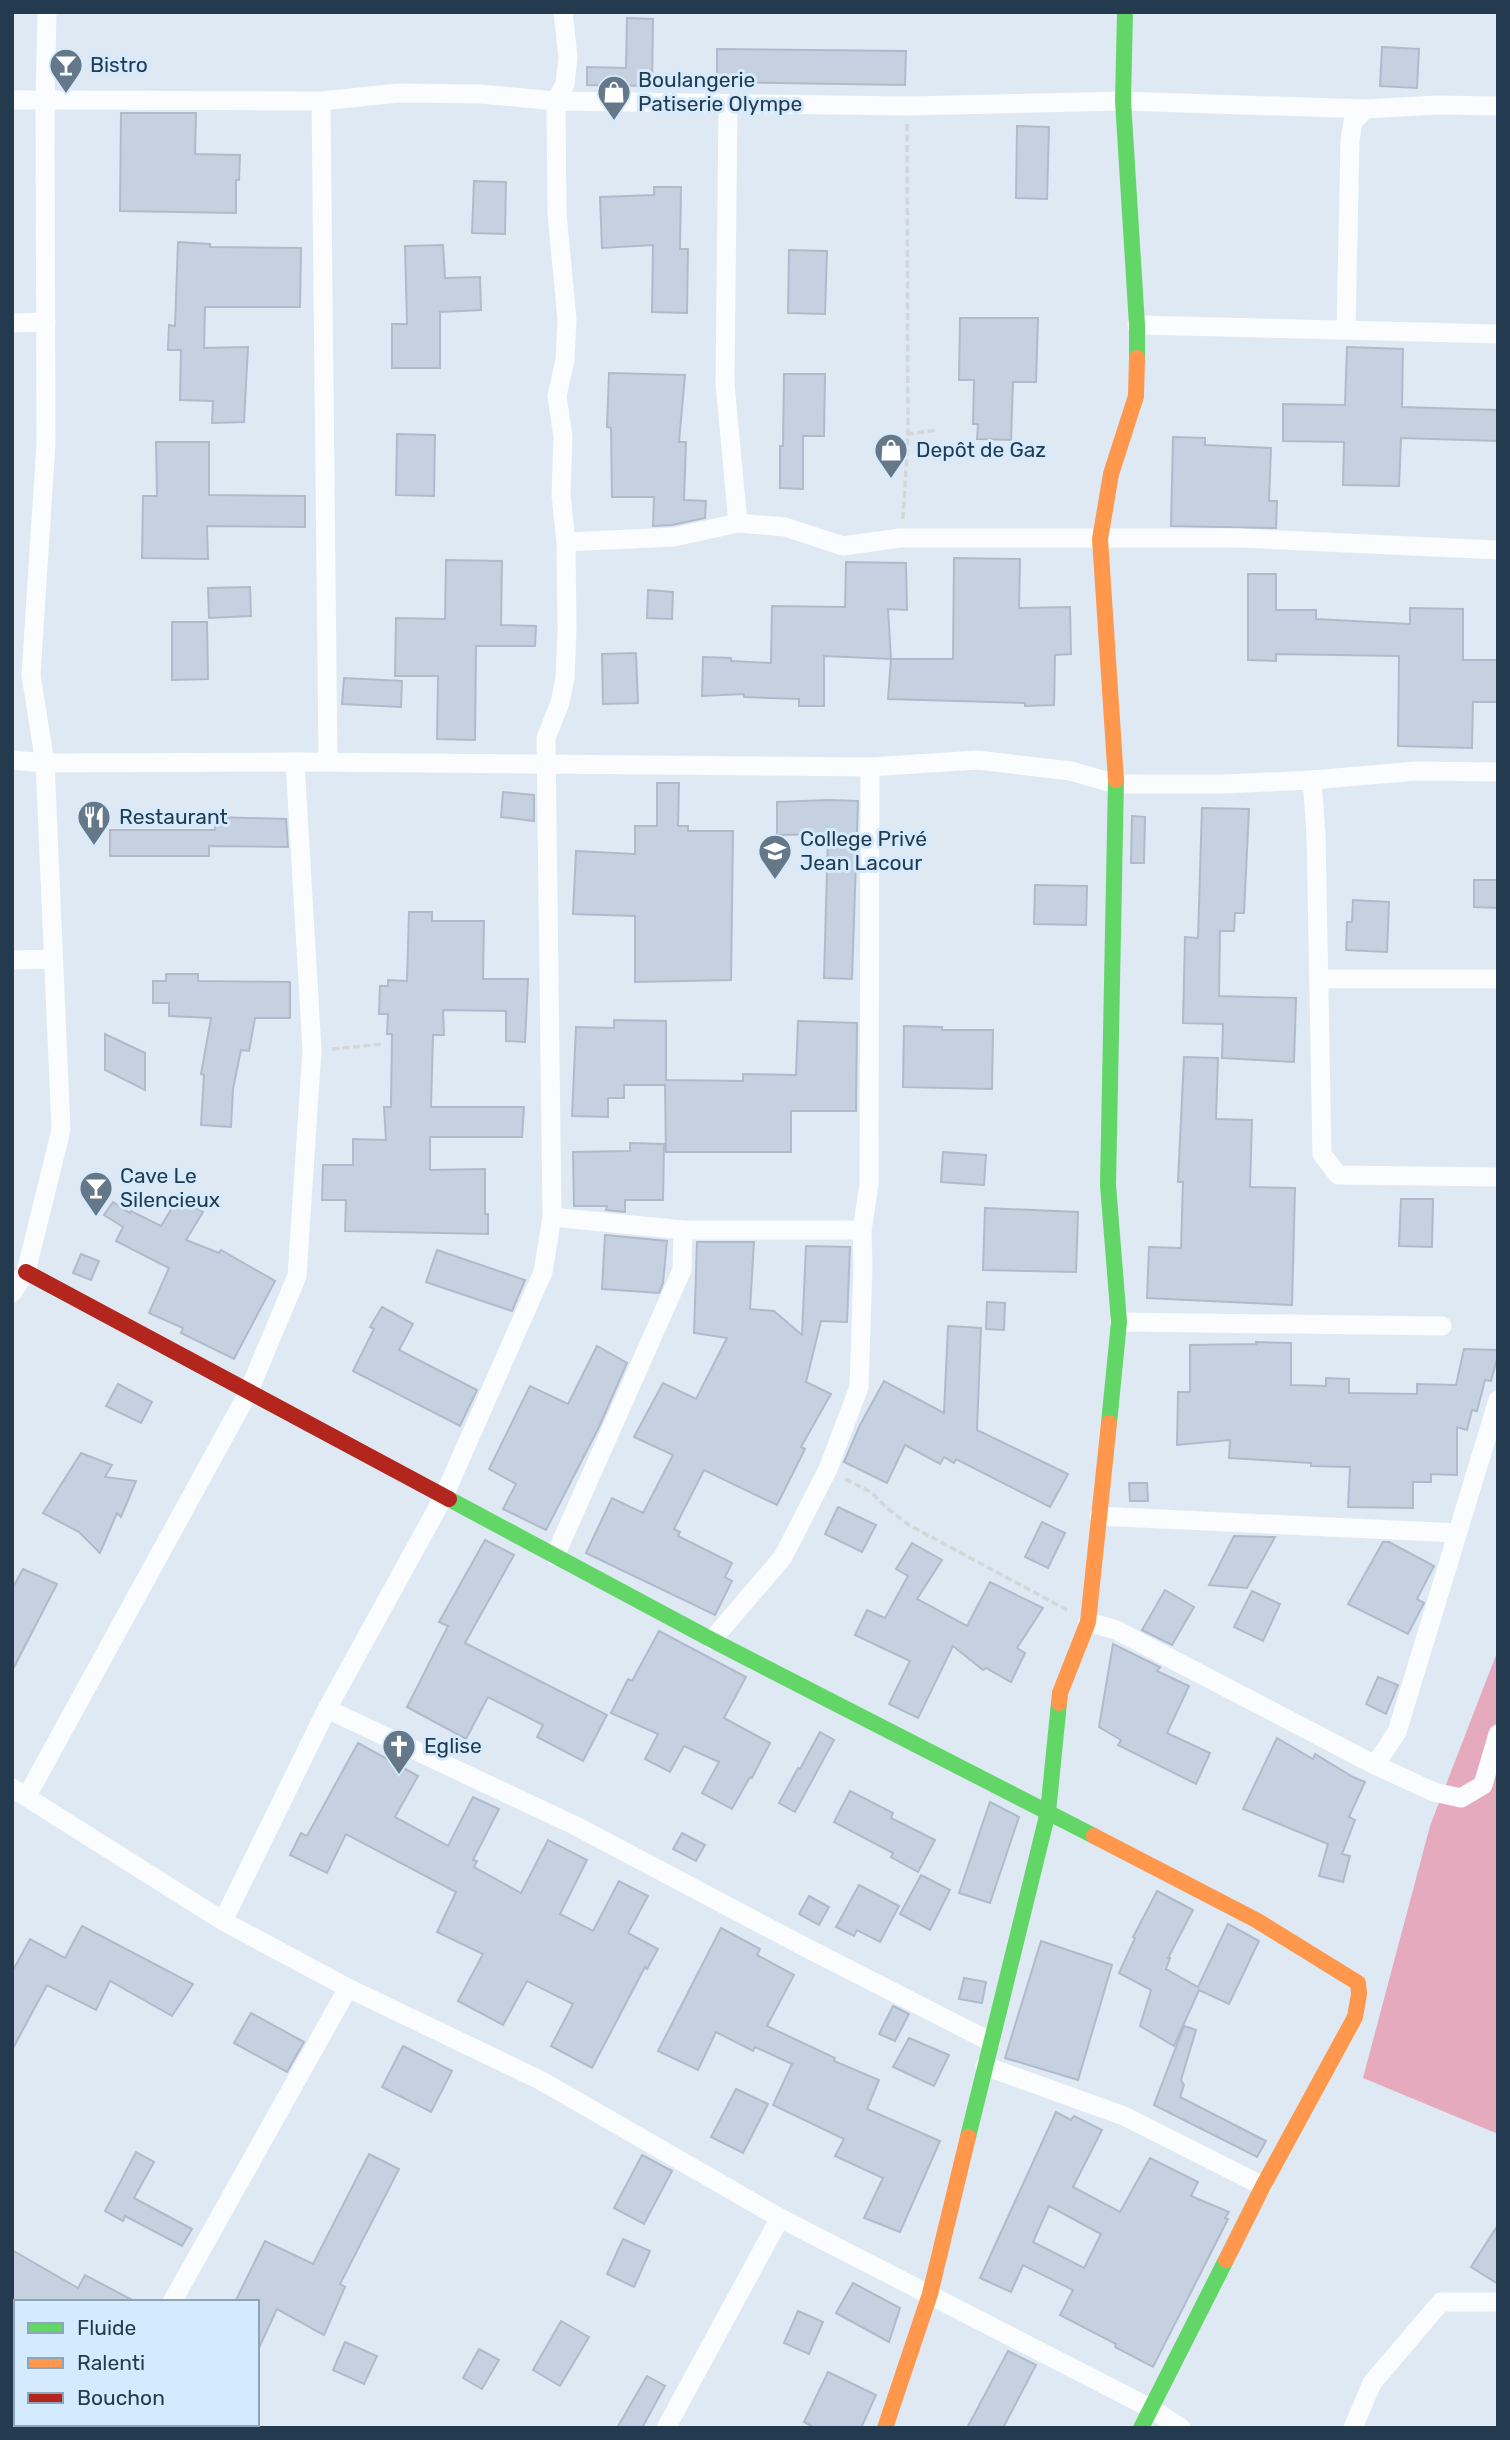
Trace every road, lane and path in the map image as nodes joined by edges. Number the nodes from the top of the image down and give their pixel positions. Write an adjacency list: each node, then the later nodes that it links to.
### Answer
1 (47, 12): 5 (street)
2 (563, 12): 7 (street)
3 (1125, 12): 8 (street)
4 (12, 100): 5 (street)
5 (44, 101): 6 (street); 13 (street)
6 (321, 101): 7 (street); 28 (street)
7 (556, 101): 9 (street); 23 (street)
8 (1123, 101): 10 (street); 12 (street); 15 (street)
9 (728, 104): 10 (street); 20 (street)
10 (907, 106): 19 (path)
11 (1498, 106): 12 (street)
12 (1365, 109): 16 (street)
13 (46, 322): 14 (street); 26 (street)
14 (12, 323)
15 (1138, 325): 16 (street); 22 (street)
16 (1346, 330): 17 (street)
17 (1498, 334)
18 (938, 430): 19 (path)
19 (908, 434): 21 (path)
20 (738, 523): 21 (street); 23 (street)
21 (900, 538): 22 (street)
22 (1100, 539): 24 (street); 33 (street)
23 (566, 542): 29 (street)
24 (1498, 550)
25 (12, 760): 26 (street)
26 (45, 762): 27 (street); 34 (street)
27 (295, 762): 28 (street); 39 (street)
28 (328, 762): 29 (street)
29 (546, 764): 30 (street); 41 (street)
30 (870, 767): 33 (street); 43 (street)
31 (1498, 772): 32 (street)
32 (1312, 780): 33 (street); 36 (street)
33 (1116, 784): 46 (street)
34 (54, 959): 35 (street); 44 (street)
35 (12, 960)
36 (1319, 979): 37 (street); 40 (street)
37 (1498, 979)
38 (382, 1044): 39 (path)
39 (312, 1050): 48 (street)
40 (1498, 1177)
41 (552, 1217): 42 (street); 51 (street)
42 (683, 1230): 43 (street); 54 (street)
43 (862, 1230): 50 (street)
44 (26, 1272): 45 (street); 48 (street)
45 (12, 1293)
46 (1119, 1322): 47 (street); 52 (street)
47 (1442, 1326)
48 (248, 1392): 51 (street); 60 (street)
49 (1498, 1401): 53 (street)
50 (828, 1469): 55 (path); 56 (street)
51 (443, 1498): 54 (street); 57 (street)
52 (1099, 1516): 53 (street); 55 (street)
53 (1457, 1532): 59 (street)
54 (555, 1556): 56 (street)
55 (1088, 1622): 59 (street); 61 (street)
56 (712, 1640): 61 (street)
57 (327, 1709): 62 (street); 64 (street)
58 (1498, 1734): 59 (street)
59 (1375, 1765)
60 (19, 1792): 62 (street)
61 (1048, 1812): 64 (street); 66 (street)
62 (223, 1921): 63 (street)
63 (348, 1988): 67 (street); 69 (street)
64 (990, 2042): 65 (street)
65 (985, 2066): 66 (street); 68 (street)
66 (1263, 2186): 71 (street)
67 (780, 2218): 68 (street); 72 (street)
68 (930, 2294): 71 (street); 73 (street)
69 (174, 2300)
70 (1498, 2302): 76 (street)
71 (1152, 2409): 74 (street); 75 (street)
72 (672, 2426)
73 (885, 2428)
74 (1141, 2428)
75 (1181, 2428)
76 (1353, 2428)

